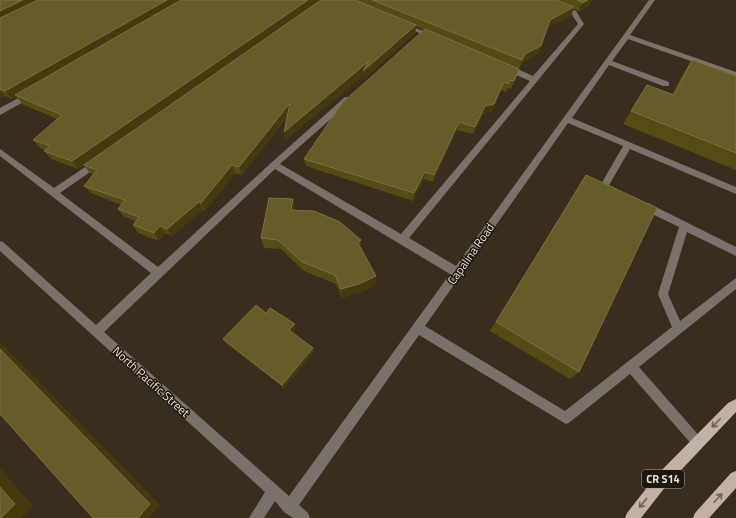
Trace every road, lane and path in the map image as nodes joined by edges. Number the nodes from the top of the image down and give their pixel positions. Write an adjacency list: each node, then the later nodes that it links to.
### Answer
1 (539, 0): 9 (street)
2 (652, 0): 4 (street, Capalina Road)
3 (396, 22): 5 (street)
4 (626, 36): 6 (street, Capalina Road); 8 (street)
5 (444, 41)
6 (608, 62): 10 (street); 14 (street, Capalina Road)
7 (500, 65): 9 (street)
8 (736, 75)
9 (535, 80): 24 (street)
10 (666, 84)
11 (357, 91): 18 (street)
12 (34, 92): 13 (street)
13 (0, 112)
14 (566, 119): 15 (street); 28 (street, Capalina Road)
15 (628, 145): 19 (street); 21 (street)
16 (0, 152): 20 (street)
17 (106, 156): 20 (street)
18 (274, 165): 24 (street); 27 (street)
19 (736, 190)
20 (54, 193): 27 (street)
21 (624, 196)
22 (637, 203): 23 (street)
23 (684, 226): 26 (street); 31 (street)
24 (402, 239): 28 (street)
25 (0, 245): 32 (street, North Pacific Street)
26 (736, 252)
27 (158, 273): 32 (street)
28 (458, 273): 30 (street, Capalina Road)
29 (736, 283): 31 (street)
30 (418, 328): 33 (street); 38 (street, Capalina Road)
31 (678, 328): 33 (street)
32 (96, 332): 37 (street, North Pacific Street)
33 (631, 366): 35 (street)
34 (736, 405): 35 (main road, CR S14, one-way to 35)
35 (698, 443): 41 (main road, CR S14, one-way to 41)
36 (736, 478): 42 (main road, one-way to 36)
37 (273, 492): 38 (street, North Pacific Street); 39 (street)
38 (289, 507): 40 (street, North Pacific Street)
39 (256, 518)
40 (303, 518)
41 (632, 518)
42 (700, 518)

